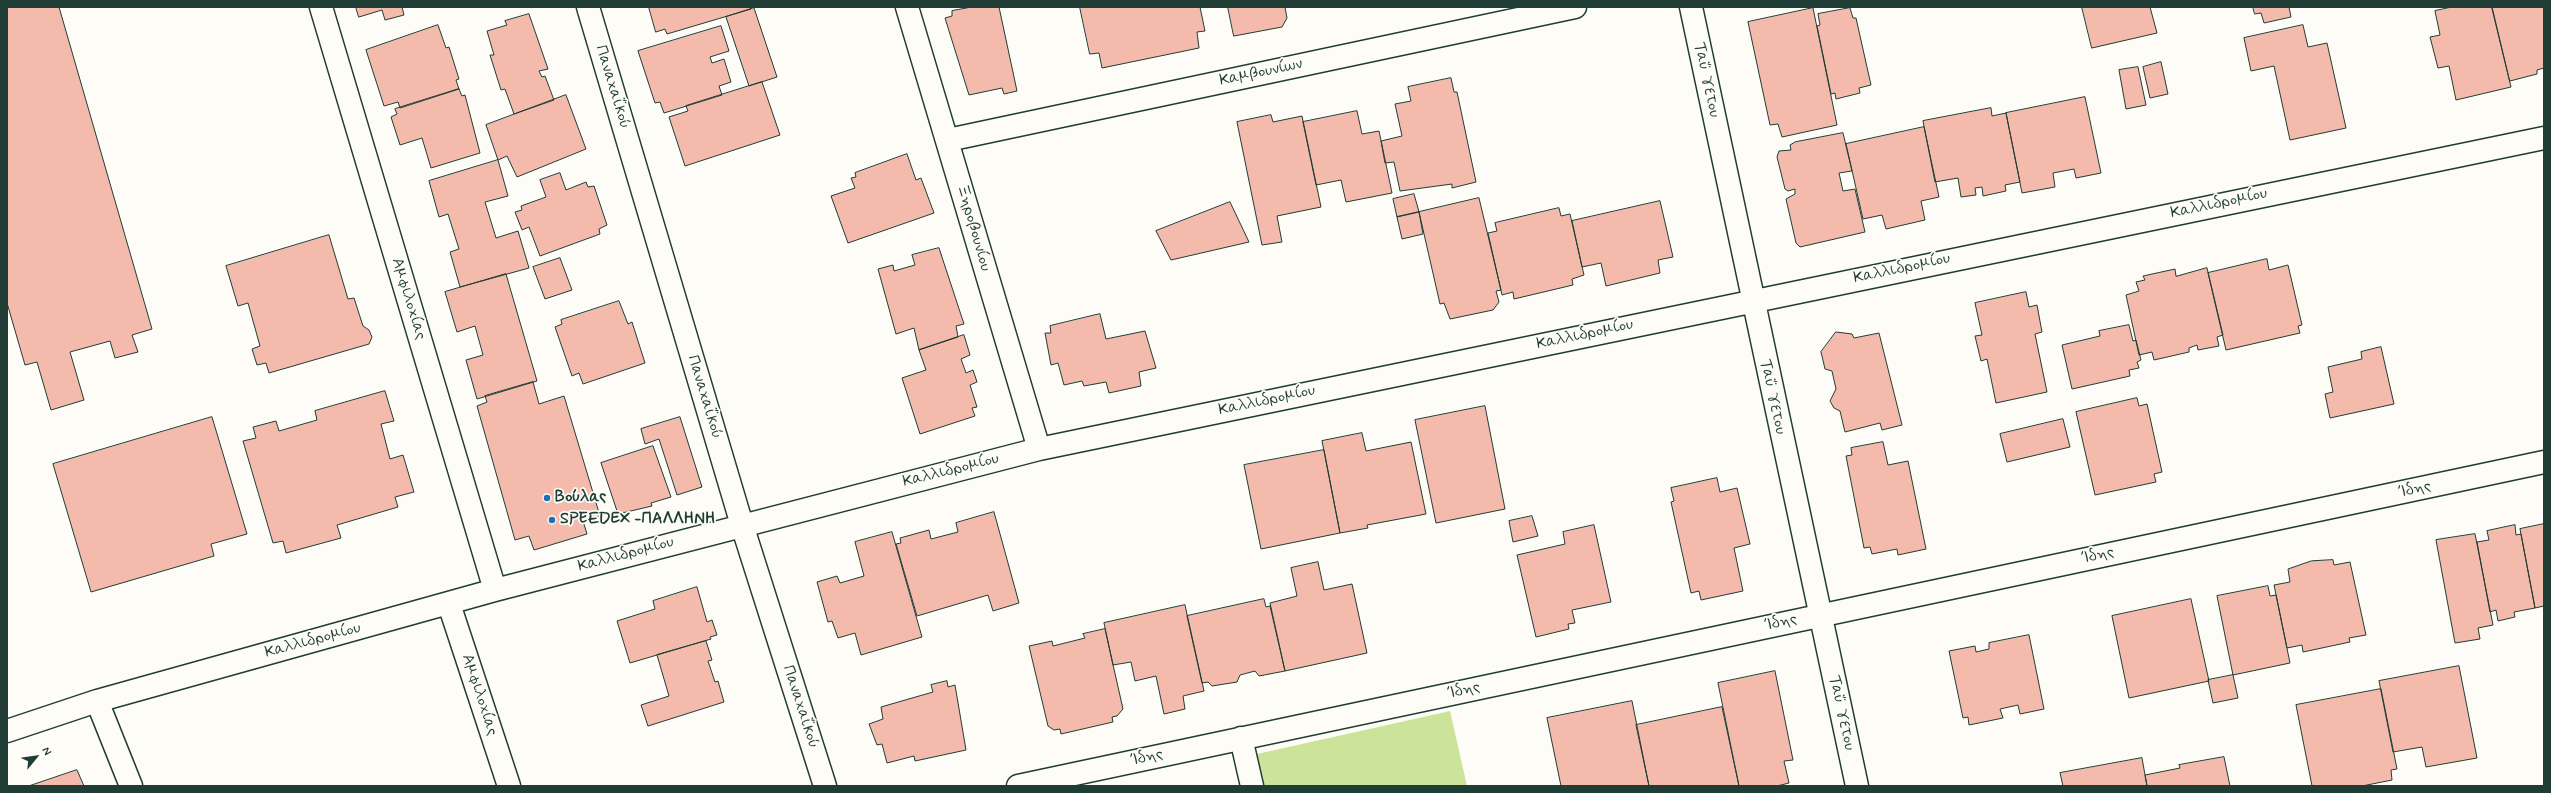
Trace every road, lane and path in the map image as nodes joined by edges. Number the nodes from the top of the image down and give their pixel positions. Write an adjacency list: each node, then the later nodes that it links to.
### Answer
1 (321, 7): 12 (street, Αμφιλοχίας)
2 (588, 7): 11 (street, Παναχαΐκού)
3 (907, 7): 7 (street, Ξηροβουνίου)
4 (1575, 7): 7 (street, Καμβουνίων)
5 (1691, 7): 8 (street, Ταΰγετου)
6 (2544, 138): 8 (street, Καλλιδρομίου)
7 (948, 140): 9 (street, Ξηροβουνίου)
8 (1751, 300): 9 (street, Καλλιδρομίου); 14 (street, Ταΰγετου)
9 (1038, 449): 11 (street, Καλλιδρομίου)
10 (2544, 462): 14 (street, Ίδης)
11 (742, 525): 12 (street, Καλλιδρομίου); 20 (street, Παναχαΐκού)
12 (495, 590): 13 (street, Καλλιδρομίου)
13 (449, 604): 15 (street, Καλλιδρομίου); 19 (street, Αμφιλοχίας)
14 (1820, 615): 17 (street, Ίδης); 23 (street, Ταΰγετου)
15 (97, 701): 16 (street, Καλλιδρομίου); 18 (street)
16 (7, 731)
17 (1242, 738): 21 (street, Ίδης); 22 (street)
18 (131, 786)
19 (509, 786)
20 (825, 786)
21 (1018, 786)
22 (1252, 786)
23 (1857, 786)

